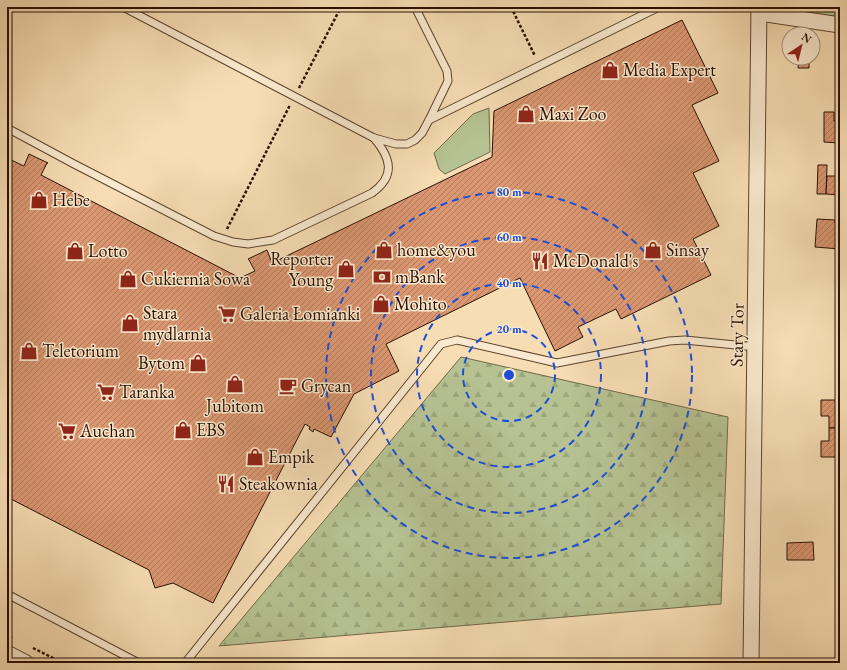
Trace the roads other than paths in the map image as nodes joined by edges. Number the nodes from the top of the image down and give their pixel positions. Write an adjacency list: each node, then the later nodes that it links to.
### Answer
1 (123, 7): 8 (lane)
2 (415, 7): 6 (lane)
3 (659, 7): 6 (lane)
4 (759, 10): 5 (street); 9 (street, Stary Tor)
5 (840, 24)
6 (429, 120): 8 (lane)
7 (7, 128): 8 (lane)
8 (374, 138)
9 (756, 347): 14 (lane); 15 (street, Stary Tor)
10 (7, 594): 13 (lane)
11 (7, 653): 12 (street)
12 (26, 663)
13 (139, 663)
14 (186, 663)
15 (751, 663)

